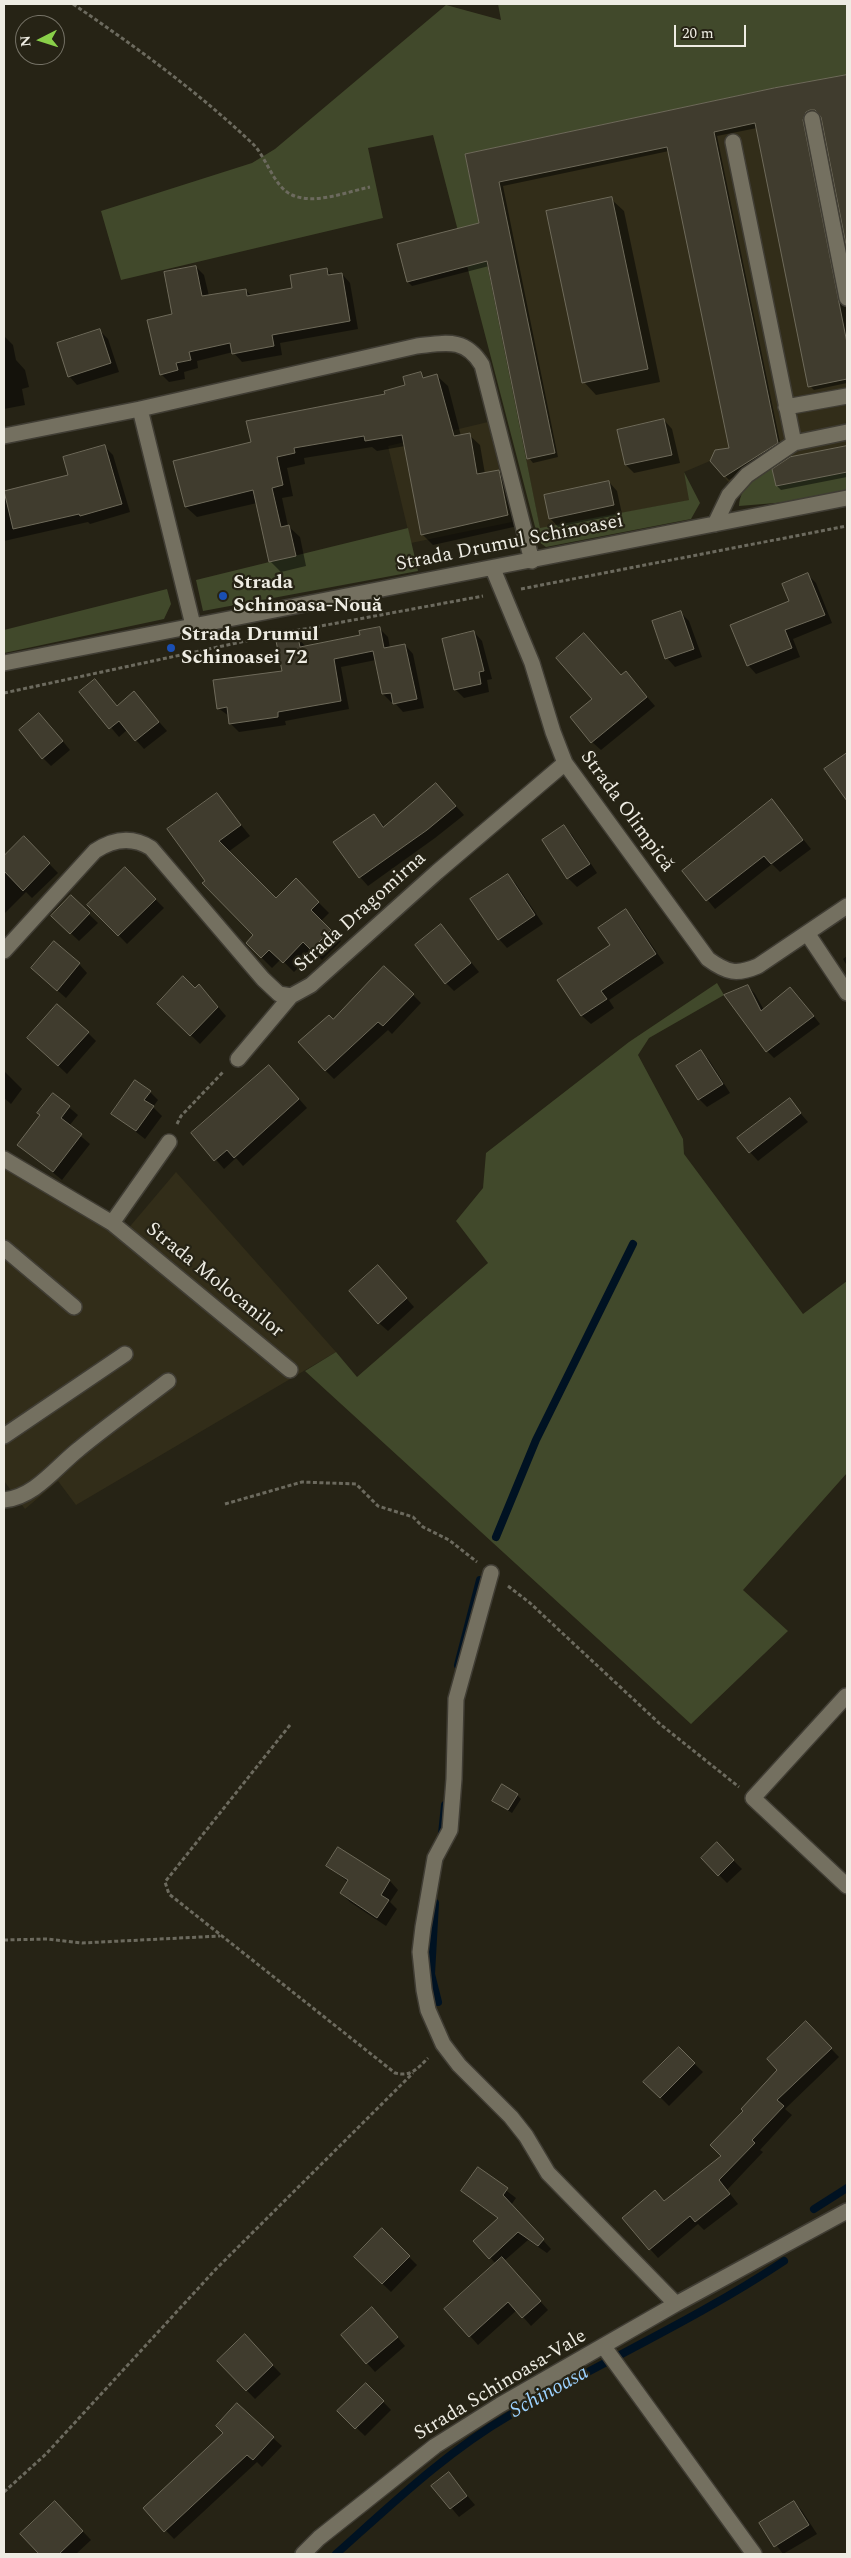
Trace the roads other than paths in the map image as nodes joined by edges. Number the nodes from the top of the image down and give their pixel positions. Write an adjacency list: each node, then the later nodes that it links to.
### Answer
1 (812, 120): 3 (street)
2 (733, 142): 5 (street)
3 (847, 298)
4 (847, 396): 5 (street)
5 (786, 407): 9 (street)
6 (140, 409): 8 (street); 12 (street); 14 (street)
7 (847, 432): 9 (street)
8 (4, 436)
9 (794, 443): 11 (street)
10 (847, 498): 11 (street, Strada Drumul Schinoasei)
11 (714, 524): 12 (street, Strada Drumul Schinoasei)
12 (532, 561): 13 (street, Strada Drumul Schinoasei)
13 (493, 569): 14 (street, Strada Drumul Schinoasei); 16 (street, Strada Olimpică)
14 (192, 625): 15 (street, Strada Drumul Schinoasei)
15 (4, 663)
16 (565, 763): 18 (street, Strada Olimpică); 21 (street, Strada Dragomirna)
17 (847, 906): 18 (street, Strada Olimpică)
18 (807, 933): 20 (street)
19 (4, 951): 21 (street, Strada Dragomirna)
20 (847, 993)
21 (291, 996): 22 (street)
22 (238, 1059)
23 (169, 1142): 25 (street)
24 (4, 1159): 25 (street, Strada Molocanilor)
25 (112, 1223): 29 (street, Strada Molocanilor)
26 (4, 1248): 27 (street)
27 (74, 1307)
28 (125, 1354): 31 (street)
29 (290, 1370)
30 (168, 1381): 32 (street)
31 (4, 1436)
32 (4, 1500)
33 (491, 1573): 37 (street)
34 (846, 1696): 35 (street)
35 (847, 1886)
36 (847, 2211): 37 (street, Strada Schinoasa-Vale)
37 (676, 2304): 38 (street, Strada Schinoasa-Vale)
38 (606, 2350): 39 (street, Strada Schinoasa-Vale); 40 (street, Strada Schinoasa-Vale)
39 (303, 2554)
40 (754, 2554)

